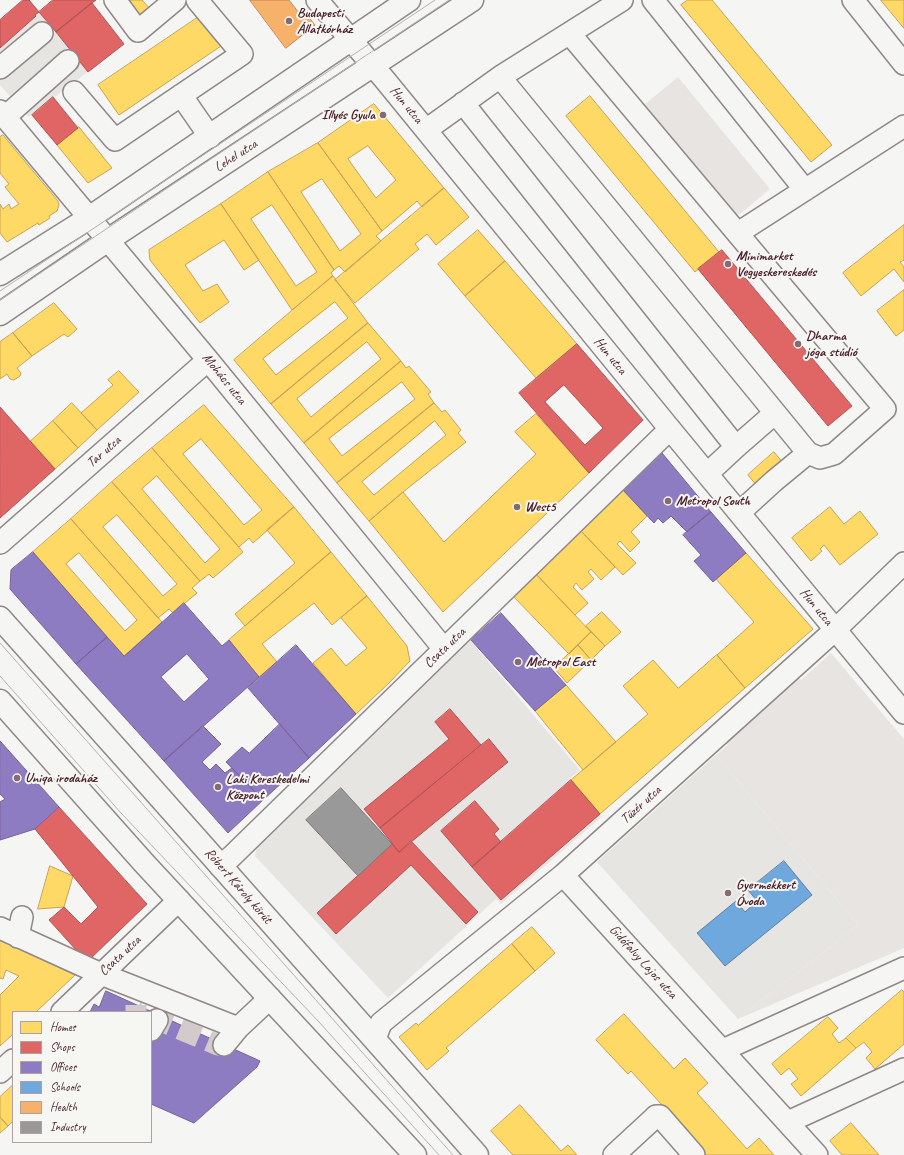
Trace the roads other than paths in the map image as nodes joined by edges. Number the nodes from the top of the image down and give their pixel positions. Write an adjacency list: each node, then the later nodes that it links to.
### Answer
1 (115, 0): 2 (street)
2 (175, 0)
3 (197, 0): 19 (street)
4 (317, 0): 12 (street, Hun utca)
5 (409, 0): 12 (main road)
6 (472, 0): 15 (main road, Lehel utca)
7 (622, 0): 11 (street)
8 (653, 0): 25 (street)
9 (853, 0): 14 (street)
10 (42, 33): 16 (street)
11 (570, 34): 17 (street); 27 (street)
12 (350, 40): 15 (street, Hun utca); 24 (main road)
13 (68, 61): 21 (street)
14 (904, 64)
15 (373, 67): 23 (street, Hun utca); 28 (main road, Lehel utca)
16 (0, 68)
17 (500, 77): 20 (street); 32 (street)
18 (74, 92): 19 (street)
19 (181, 95): 24 (street)
20 (463, 103): 23 (street); 34 (street)
21 (2, 114): 26 (street, Mohács utca)
22 (904, 126): 25 (street)
23 (426, 130): 33 (street, Hun utca)
24 (210, 136): 26 (main road)
25 (805, 190): 27 (street)
26 (89, 218): 28 (street, Mohács utca); 29 (main road)
27 (738, 233): 35 (street)
28 (108, 240): 30 (main road, Lehel utca); 31 (street, Mohács utca)
29 (0, 274)
30 (0, 314)
31 (208, 360): 38 (street, Tar utca); 42 (street, Mohács utca)
32 (774, 413): 34 (street); 35 (street)
33 (670, 429): 36 (street, Hun utca); 42 (street, Csata utca)
34 (736, 447): 36 (street)
35 (808, 454): 37 (street)
36 (707, 474): 37 (street, Hun utca)
37 (739, 513): 41 (street, Hun utca)
38 (0, 544)
39 (904, 563): 41 (street, Tüzér utca)
40 (0, 618): 45 (main road, Róbert Károly körút)
41 (835, 630): 44 (street, Hun utca); 46 (street, Tüzér utca)
42 (444, 649): 45 (street, Csata utca)
43 (0, 701): 47 (main road)
44 (904, 713)
45 (220, 866): 54 (main road, Róbert Károly körút)
46 (563, 875): 54 (street, Tüzér utca); 56 (street, Gidófalvy Lajos utca)
47 (179, 900): 50 (street, Csata utca); 51 (main road)
48 (0, 928): 50 (street)
49 (904, 968): 56 (street)
50 (100, 974): 52 (street, Csata utca); 53 (street)
51 (270, 998): 53 (street); 61 (main road)
52 (63, 1011)
53 (238, 1028): 55 (street)
54 (375, 1039): 62 (main road, Róbert Károly körút)
55 (224, 1045)
56 (723, 1050): 60 (street, Gidófalvy Lajos utca)
57 (12, 1061): 59 (street)
58 (904, 1069): 60 (street)
59 (0, 1072)
60 (788, 1122): 65 (street, Gidófalvy Lajos utca)
61 (410, 1153)
62 (477, 1155)
63 (614, 1155): 64 (street)
64 (694, 1155)
65 (817, 1155)

